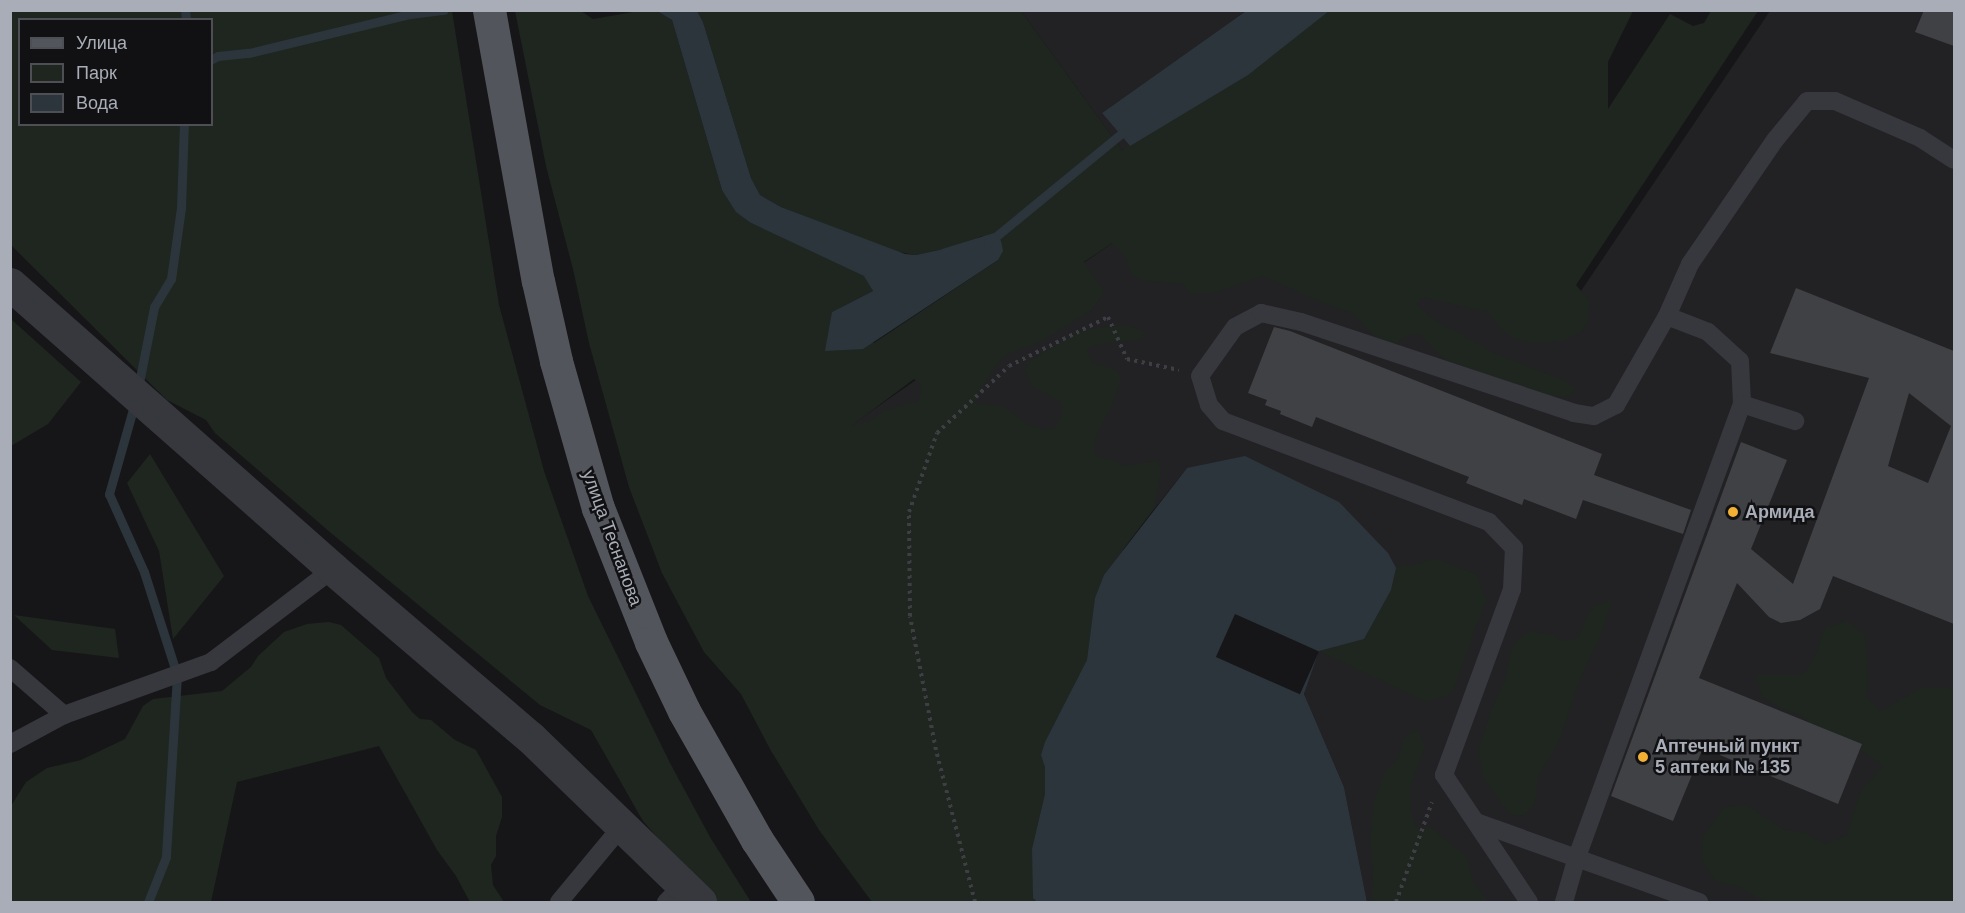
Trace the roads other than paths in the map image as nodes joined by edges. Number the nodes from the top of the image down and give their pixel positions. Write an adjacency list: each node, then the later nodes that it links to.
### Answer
1 (489, 10): 16 (main road, улица Теснанова)
2 (1954, 160): 4 (lane)
3 (10, 284): 7 (street)
4 (1667, 316): 5 (lane); 11 (lane)
5 (1742, 404): 6 (lane); 13 (lane)
6 (1795, 421)
7 (333, 569): 9 (lane); 12 (street)
8 (10, 668): 9 (lane)
9 (64, 715): 10 (lane)
10 (10, 744)
11 (1476, 822): 13 (lane); 17 (lane)
12 (622, 826): 14 (street); 15 (lane)
13 (1577, 857): 18 (lane); 19 (lane)
14 (683, 897)
15 (559, 903)
16 (798, 903)
17 (1529, 903)
18 (1564, 903)
19 (1699, 903)

